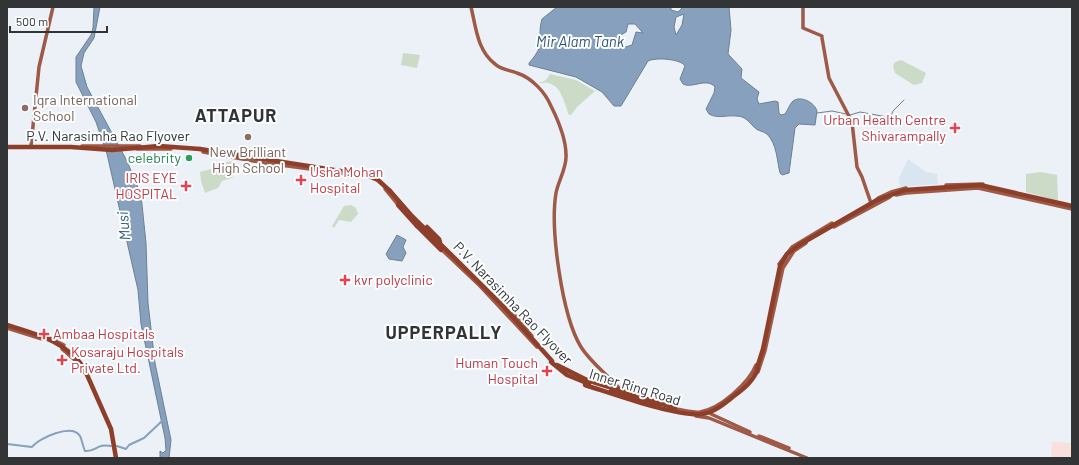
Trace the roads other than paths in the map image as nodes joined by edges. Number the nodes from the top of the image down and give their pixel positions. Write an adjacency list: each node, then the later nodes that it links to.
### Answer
1 (53, 7): 4 (main road)
2 (471, 7): 19 (main road)
3 (803, 7): 9 (main road)
4 (32, 146): 5 (main road); 7 (main road)
5 (46, 147): 6 (main road, Inner Ring Road); 7 (main road, Inner Ring Road)
6 (126, 147): 8 (main road, Inner Ring Road); 8 (main road, Inner Ring Road)
7 (7, 148): 8 (highway, P.V. Narasimha Rao Flyover, bridge)
8 (389, 191): 12 (main road, Inner Ring Road); 12 (highway, bridge); 13 (main road, Inner Ring Road); 13 (highway, bridge); 22 (highway, P.V. Narasimha Rao Flyover, bridge)
9 (870, 202): 10 (main road); 11 (main road); 21 (main road)
10 (872, 206): 11 (main road); 20 (main road)
11 (1072, 207): 22 (highway, P.V. Narasimha Rao Flyover, bridge)
12 (440, 242): 14 (main road, Inner Ring Road)
13 (441, 250): 15 (main road, Inner Ring Road)
14 (509, 310): 15 (main road); 17 (main road, Inner Ring Road)
15 (506, 314): 17 (main road, Inner Ring Road)
16 (7, 326): 18 (main road); 18 (highway, bridge)
17 (556, 366): 21 (main road, Inner Ring Road); 22 (highway, bridge); 23 (main road, Inner Ring Road)
18 (84, 370): 26 (highway)
19 (620, 389)
20 (720, 408): 23 (main road); 24 (main road)
21 (707, 410): 23 (main road)
22 (683, 412)
23 (709, 416): 24 (main road); 25 (main road)
24 (716, 417): 25 (main road)
25 (794, 452): 27 (main road); 28 (main road)
26 (115, 458)
27 (806, 458)
28 (811, 458)

